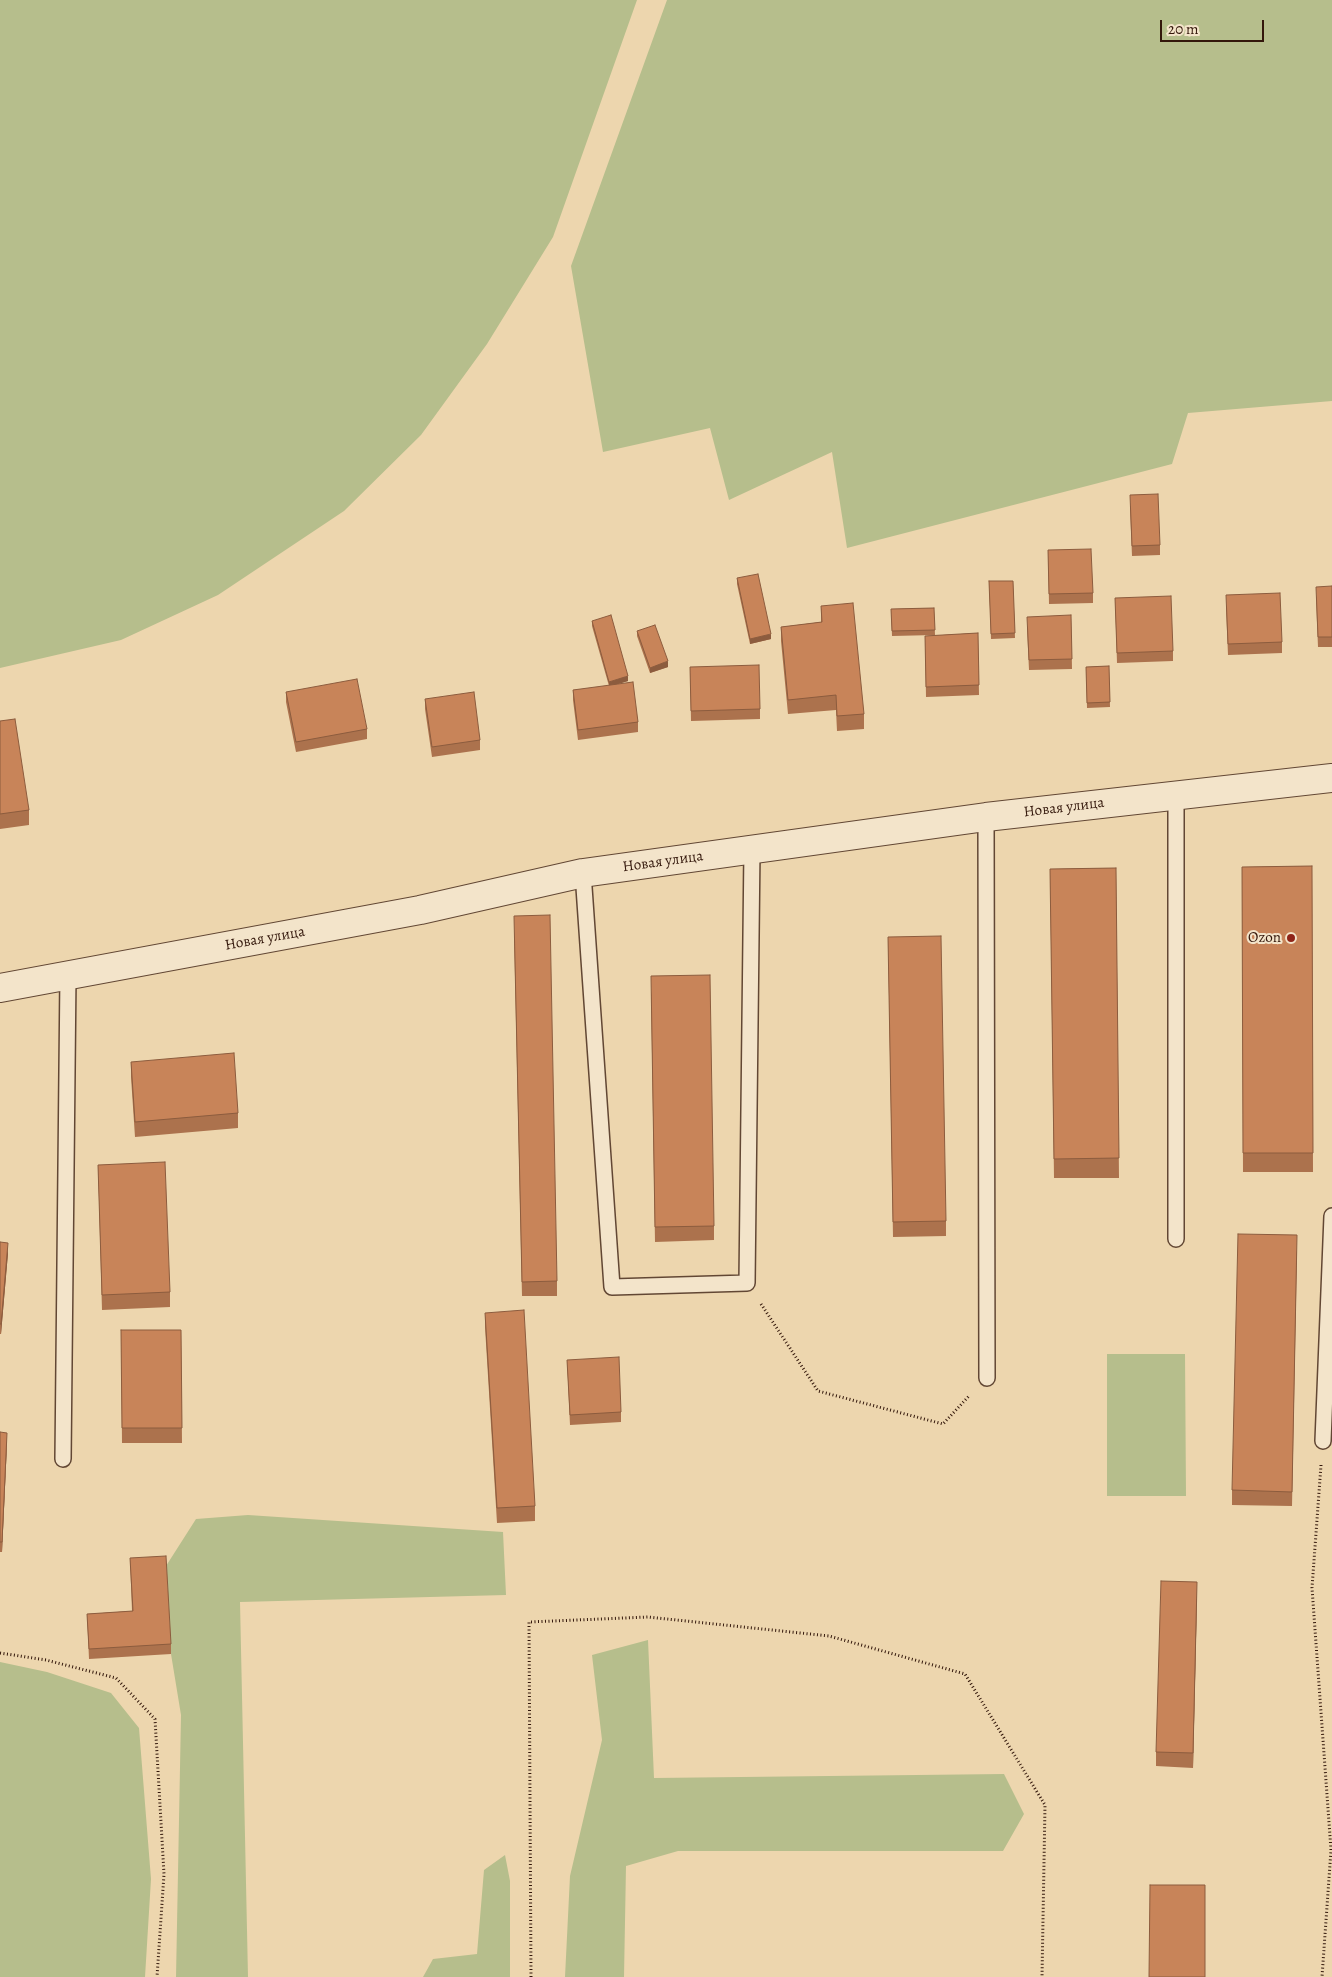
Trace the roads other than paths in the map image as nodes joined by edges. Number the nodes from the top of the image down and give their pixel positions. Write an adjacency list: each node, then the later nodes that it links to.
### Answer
1 (1332, 778): 2 (street, Новая улица)
2 (1176, 795): 3 (street, Новая улица); 9 (lane)
3 (986, 817): 4 (street, Новая улица); 11 (lane)
4 (752, 849): 5 (street, Новая улица); 5 (lane)
5 (583, 873): 6 (street, Новая улица)
6 (68, 974): 7 (street, Новая улица); 13 (lane)
7 (0, 988)
8 (1332, 1216): 10 (lane)
9 (1176, 1239)
10 (1330, 1337): 12 (lane)
11 (987, 1378)
12 (1323, 1441)
13 (63, 1459)

